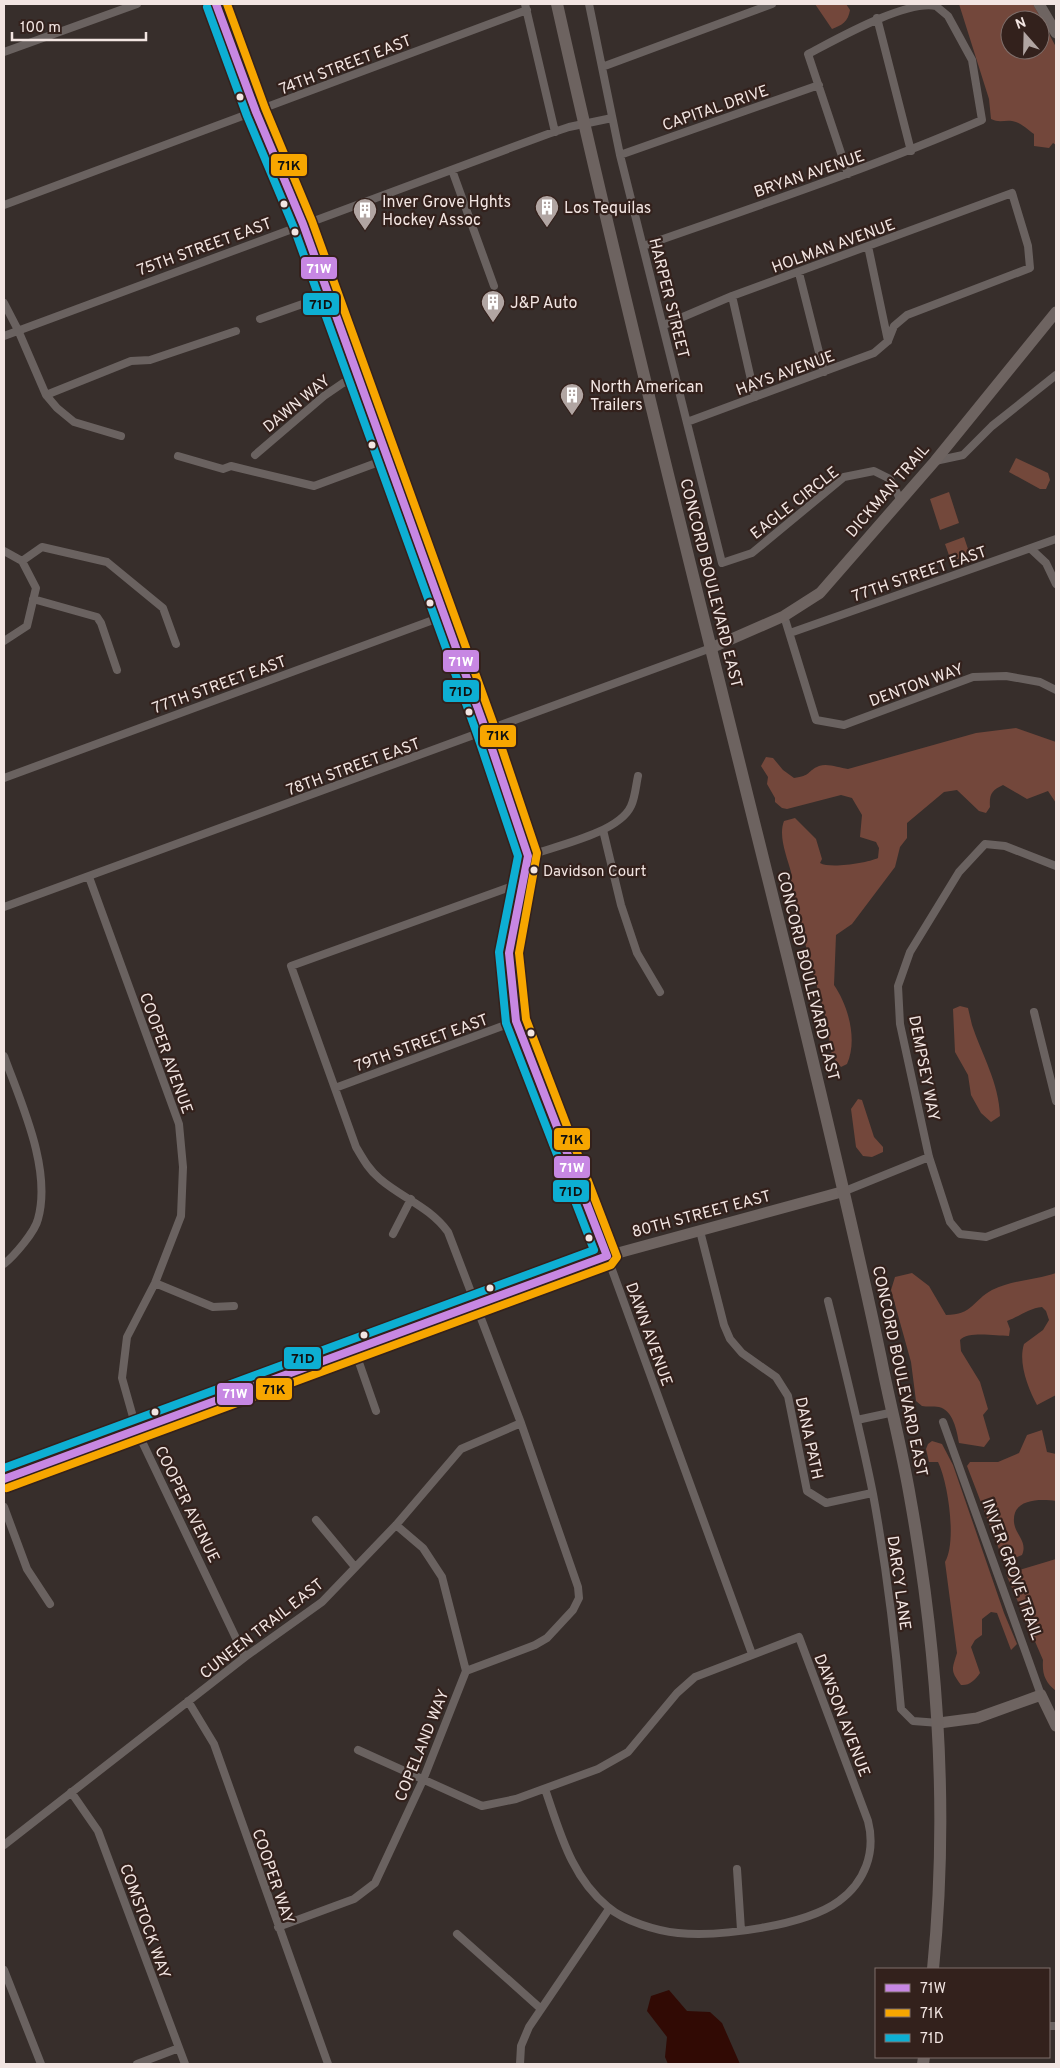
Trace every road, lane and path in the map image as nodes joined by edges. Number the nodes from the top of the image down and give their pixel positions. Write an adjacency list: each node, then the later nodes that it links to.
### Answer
1 (137, 4): 10 (street)
2 (216, 4): 13 (street)
3 (557, 4): 15 (main road, CONCORD BOULEVARD EAST)
4 (588, 4): 11 (street, HARPER STREET)
5 (772, 4): 11 (street)
6 (1039, 4): 9 (street)
7 (526, 7): 13 (street, 74TH STREET EAST); 16 (street)
8 (877, 18): 12 (street); 17 (street); 17 (street, BRYAN AVENUE)
9 (1056, 33)
10 (4, 52)
11 (602, 67): 14 (street, HARPER STREET)
12 (819, 85): 18 (street, CAPITAL DRIVE); 20 (street)
13 (256, 112): 21 (street, 74TH STREET EAST); 22 (street)
14 (612, 118): 15 (street, 75TH STREET EAST); 18 (street, HARPER STREET)
15 (584, 124): 16 (street, 75TH STREET EAST); 61 (main road, CONCORD BOULEVARD EAST)
16 (555, 132): 19 (street, 75TH STREET EAST)
17 (911, 151): 20 (street, BRYAN AVENUE)
18 (620, 155): 23 (street, HARPER STREET)
19 (452, 170): 22 (street, 75TH STREET EAST); 26 (street)
20 (848, 174): 23 (street, BRYAN AVENUE)
21 (4, 205)
22 (303, 224): 27 (street); 33 (street, 75TH STREET EAST)
23 (643, 246): 32 (street, HARPER STREET)
24 (868, 246): 25 (street, HOLMAN AVENUE); 36 (street); 36 (street, HOLMAN AVENUE)
25 (799, 273): 28 (street, HOLMAN AVENUE); 37 (street)
26 (494, 286)
27 (328, 294): 31 (street); 39 (street)
28 (732, 296): 32 (street, HOLMAN AVENUE); 41 (street)
29 (4, 303): 33 (street)
30 (1056, 312): 47 (street, DICKMAN TRAIL)
31 (260, 319)
32 (664, 325): 42 (street, HARPER STREET)
33 (18, 330): 35 (street, 75TH STREET EAST); 40 (street)
34 (236, 332): 40 (street)
35 (4, 336)
36 (888, 341): 37 (street, HAYS AVENUE)
37 (824, 372): 41 (street, HAYS AVENUE)
38 (1056, 375): 47 (street)
39 (358, 379): 44 (street, DAWN WAY); 46 (street)
40 (46, 395): 43 (street)
41 (755, 397): 42 (street, HAYS AVENUE)
42 (687, 422): 53 (street, HARPER STREET)
43 (121, 436)
44 (255, 455)
45 (178, 456): 46 (street)
46 (387, 459): 56 (street)
47 (935, 461): 48 (street, DICKMAN TRAIL)
48 (900, 499): 53 (street, EAGLE CIRCLE); 57 (street, DICKMAN TRAIL)
49 (1056, 539): 50 (street, 77TH STREET EAST)
50 (1031, 549): 54 (street); 58 (street, 77TH STREET EAST)
51 (4, 552): 52 (street)
52 (22, 561): 55 (street); 60 (street)
53 (722, 563)
54 (1056, 584)
55 (33, 600): 59 (street); 62 (street)
56 (444, 616): 64 (street); 66 (street, 77TH STREET EAST)
57 (784, 616): 58 (street); 61 (street, DICKMAN TRAIL)
58 (790, 634): 63 (street, DENTON WAY)
59 (4, 641)
60 (176, 644)
61 (711, 648): 64 (street, 78TH STREET EAST); 80 (main road, CONCORD BOULEVARD EAST)
62 (117, 670)
63 (1056, 690)
64 (486, 731): 68 (street); 70 (street, 78TH STREET EAST)
65 (638, 776): 67 (street)
66 (4, 778)
67 (603, 830): 68 (street); 73 (street)
68 (528, 856): 71 (street, DAWN AVENUE)
69 (1056, 866): 79 (street, DEMPSEY WAY)
70 (90, 876): 72 (street, 78TH STREET EAST); 87 (street, COOPER AVENUE)
71 (521, 883): 75 (street, DAWN AVENUE); 77 (street)
72 (4, 907)
73 (660, 992)
74 (1034, 1012): 78 (street)
75 (516, 1021): 77 (street, 79TH STREET EAST); 85 (street, DAWN AVENUE)
76 (4, 1056): 86 (street)
77 (335, 1088): 81 (street)
78 (1056, 1101)
79 (929, 1157): 80 (street, 80TH STREET EAST); 82 (street)
80 (845, 1191): 83 (street, 80TH STREET EAST); 93 (main road, CONCORD BOULEVARD EAST)
81 (411, 1199): 84 (street); 90 (street)
82 (1056, 1211)
83 (700, 1230): 85 (street, 80TH STREET EAST); 99 (street, DANA PATH)
84 (393, 1234)
85 (607, 1256): 90 (street, 80TH STREET EAST); 105 (street, DAWN AVENUE)
86 (4, 1264)
87 (155, 1282): 89 (street); 97 (street, COOPER AVENUE)
88 (828, 1301): 94 (street, DARCY LANE)
89 (234, 1306)
90 (476, 1306): 91 (street, 80TH STREET EAST); 96 (street)
91 (355, 1351): 92 (street); 97 (street, 80TH STREET EAST)
92 (376, 1411)
93 (894, 1412): 94 (street); 110 (main road, CONCORD BOULEVARD EAST)
94 (857, 1420): 99 (street, DARCY LANE)
95 (943, 1422): 108 (street, INVER GROVE TRAIL)
96 (521, 1423): 102 (street, CUNEEN TRAIL EAST); 107 (street)
97 (137, 1431): 98 (street, 80TH STREET EAST); 106 (street, COOPER AVENUE)
98 (4, 1479)
99 (872, 1493): 110 (street, DARCY LANE)
100 (4, 1507): 104 (street)
101 (316, 1520): 103 (street)
102 (396, 1525): 103 (street, CUNEEN TRAIL EAST); 107 (street)
103 (355, 1567): 106 (street, CUNEEN TRAIL EAST)
104 (50, 1604)
105 (752, 1654): 114 (street); 120 (street, DAWSON AVENUE)
106 (245, 1657): 109 (street, CUNEEN TRAIL EAST)
107 (466, 1671): 113 (street, COPELAND WAY)
108 (1042, 1695): 110 (street); 111 (street, INVER GROVE TRAIL)
109 (188, 1701): 115 (street, CUNEEN TRAIL EAST); 119 (street, COOPER WAY)
110 (939, 1723): 122 (main road, CONCORD BOULEVARD EAST)
111 (1056, 1726)
112 (358, 1750): 113 (street)
113 (422, 1780): 114 (street); 119 (street, COPELAND WAY)
114 (545, 1789): 118 (street)
115 (71, 1792): 116 (street, CUNEEN TRAIL EAST); 125 (street, COMSTOCK WAY)
116 (4, 1845)
117 (737, 1869): 120 (street)
118 (609, 1909): 120 (street, DAWSON AVENUE); 124 (street)
119 (278, 1928): 129 (street, COOPER WAY)
120 (741, 1930)
121 (457, 1934): 124 (street)
122 (933, 1968)
123 (4, 1970): 126 (street)
124 (540, 2008): 130 (street)
125 (179, 2048): 127 (street); 128 (street, COMSTOCK WAY)
126 (41, 2064)
127 (137, 2064)
128 (185, 2064)
129 (328, 2064)
130 (520, 2064)

